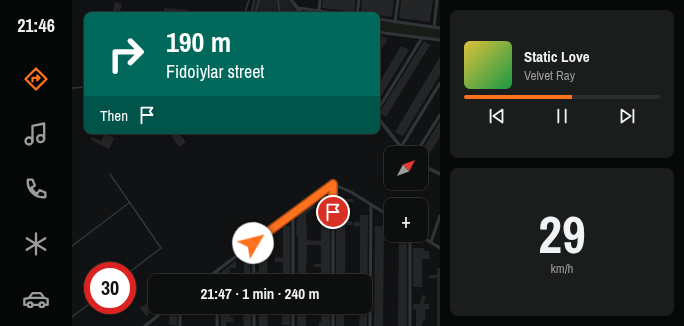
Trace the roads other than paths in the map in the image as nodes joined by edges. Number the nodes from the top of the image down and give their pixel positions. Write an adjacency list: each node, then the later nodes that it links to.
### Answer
1 (249, 0): 12 (lane)
2 (254, 0): 13 (lane)
3 (259, 0): 14 (lane)
4 (278, 0): 15 (lane)
5 (292, 0): 10 (street)
6 (320, 0): 11 (street)
7 (359, 0): 19 (street)
8 (398, 0): 21 (street)
9 (437, 0): 22 (street)
10 (298, 9): 11 (street); 16 (lane); 17 (street)
11 (319, 11): 18 (street)
12 (245, 12)
13 (252, 12)
14 (256, 12)
15 (280, 12)
16 (294, 12)
17 (300, 12)
18 (326, 12)
19 (357, 12)
20 (380, 20): 21 (street)
21 (395, 22): 22 (street)
22 (434, 27): 23 (street)
23 (440, 28)
24 (380, 32): 25 (street)
25 (422, 38): 26 (street); 30 (street)
26 (440, 40)
27 (440, 83): 34 (street)
28 (84, 87): 29 (lane)
29 (72, 88)
30 (380, 106)
31 (440, 115): 35 (street)
32 (380, 120): 33 (street)
33 (400, 146)
34 (402, 146)
35 (420, 146)
36 (428, 168): 38 (street)
37 (110, 174): 40 (lane)
38 (440, 174)
39 (333, 184): 41 (street); 43 (street); 56 (street)
40 (129, 203): 49 (lane); 51 (lane)
41 (371, 205): 42 (street); 71 (street)
42 (384, 213)
43 (293, 214): 48 (street); 55 (street)
44 (440, 216): 47 (street)
45 (428, 240): 47 (street)
46 (410, 242): 72 (street)
47 (431, 242): 50 (street)
48 (253, 243): 52 (street); 54 (street)
49 (72, 246)
50 (440, 248)
51 (136, 267)
52 (217, 271): 53 (street)
53 (213, 274)
54 (254, 274)
55 (293, 274)
56 (333, 274)
57 (84, 308): 64 (lane)
58 (160, 314): 65 (street)
59 (180, 314): 66 (street)
60 (217, 314): 67 (street)
61 (254, 314): 68 (street)
62 (293, 314): 69 (street)
63 (333, 314): 70 (street)
64 (72, 317)
65 (145, 326)
66 (180, 326)
67 (217, 326)
68 (254, 326)
69 (293, 326)
70 (333, 326)
71 (370, 326)
72 (410, 326)

